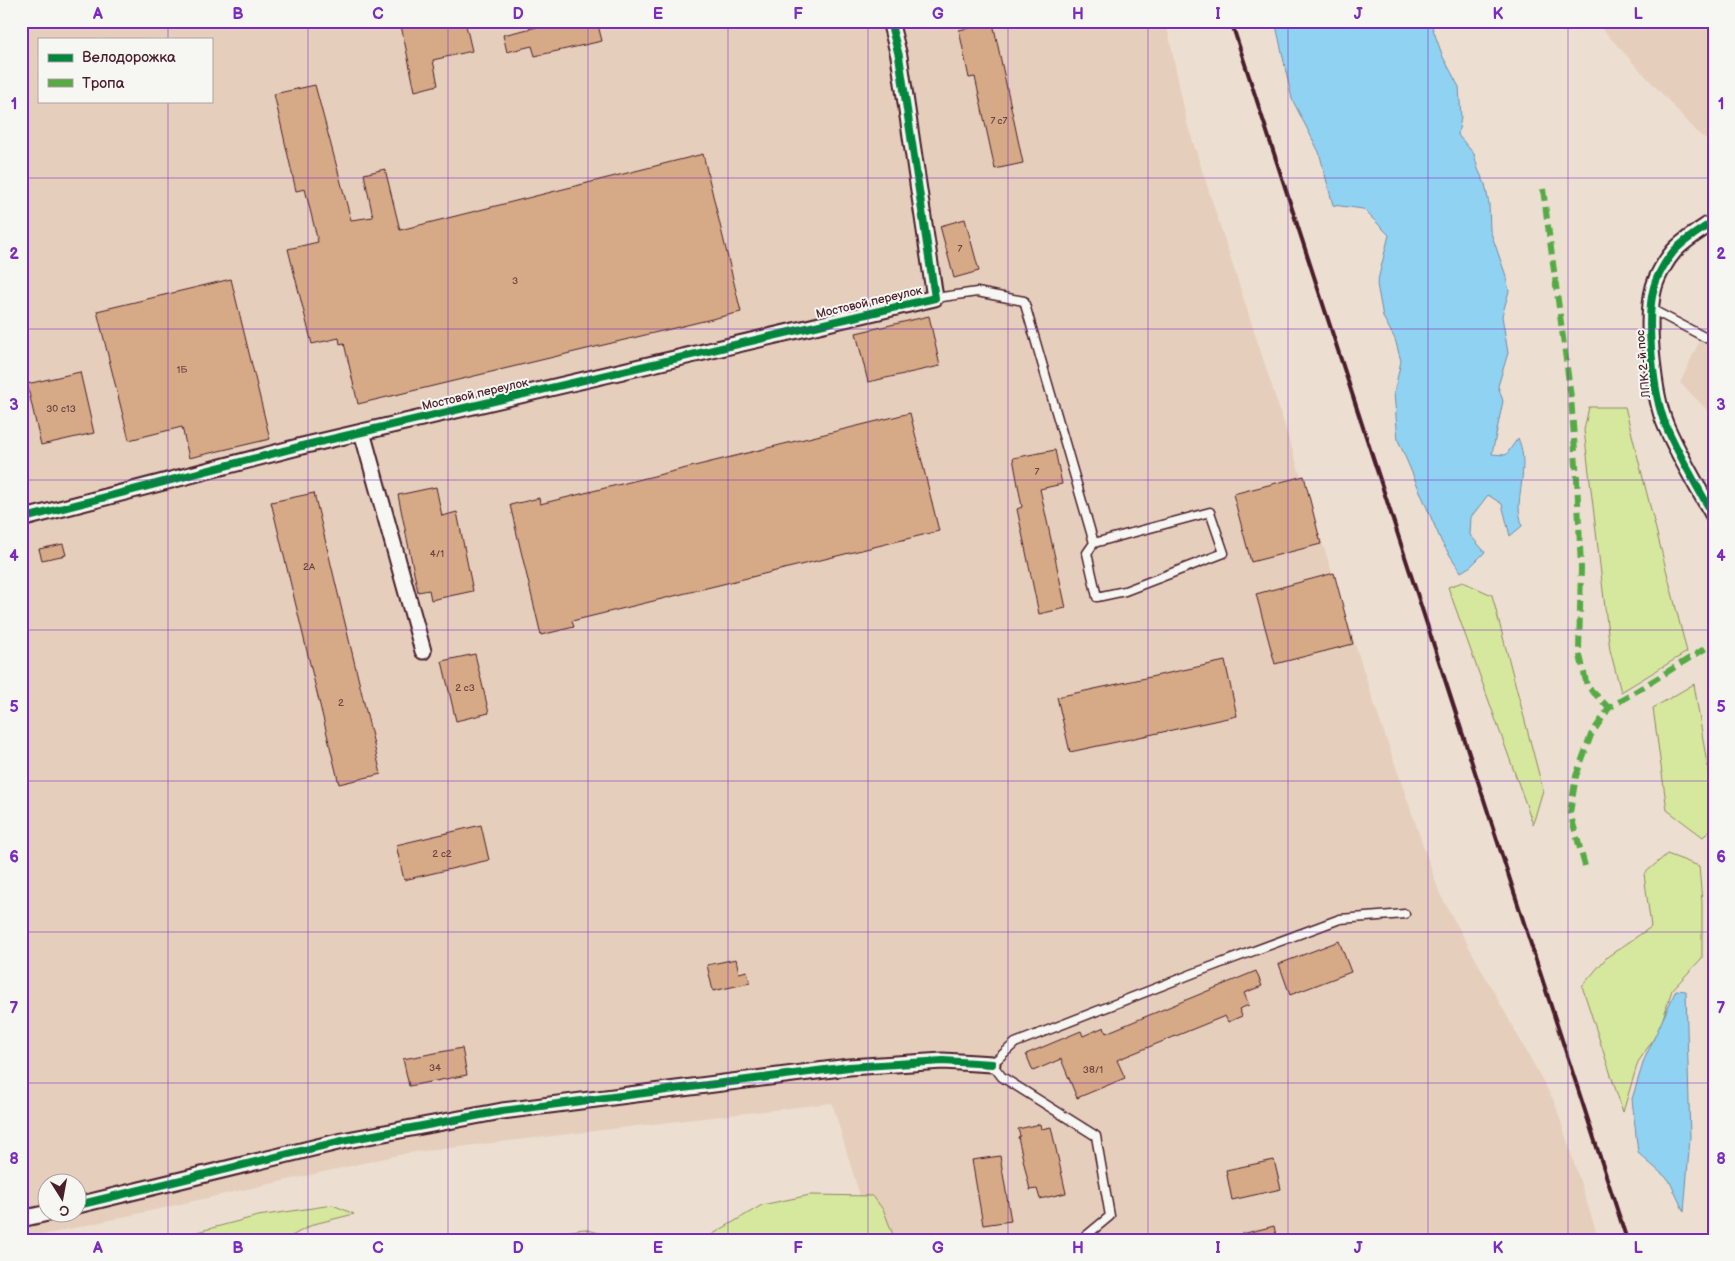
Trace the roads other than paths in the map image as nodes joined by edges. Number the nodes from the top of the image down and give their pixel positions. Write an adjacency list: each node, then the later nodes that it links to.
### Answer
1 (890, 21): 3 (street)
2 (1714, 221): 4 (street, ЛПК 2-й пос)
3 (935, 298): 6 (street, Мостовой переулок); 9 (lane)
4 (1651, 309): 5 (lane); 7 (street, ЛПК 2-й пос)
5 (1714, 342)
6 (362, 432): 8 (street, Мостовой переулок); 10 (street)
7 (1714, 516)
8 (21, 519)
9 (1094, 542): 9 (lane)
10 (423, 651)
11 (1405, 914): 12 (lane)
12 (992, 1064): 13 (street); 16 (lane)
13 (88, 1203)
14 (38, 1215): 15 (street)
15 (21, 1219)
16 (1081, 1240)

